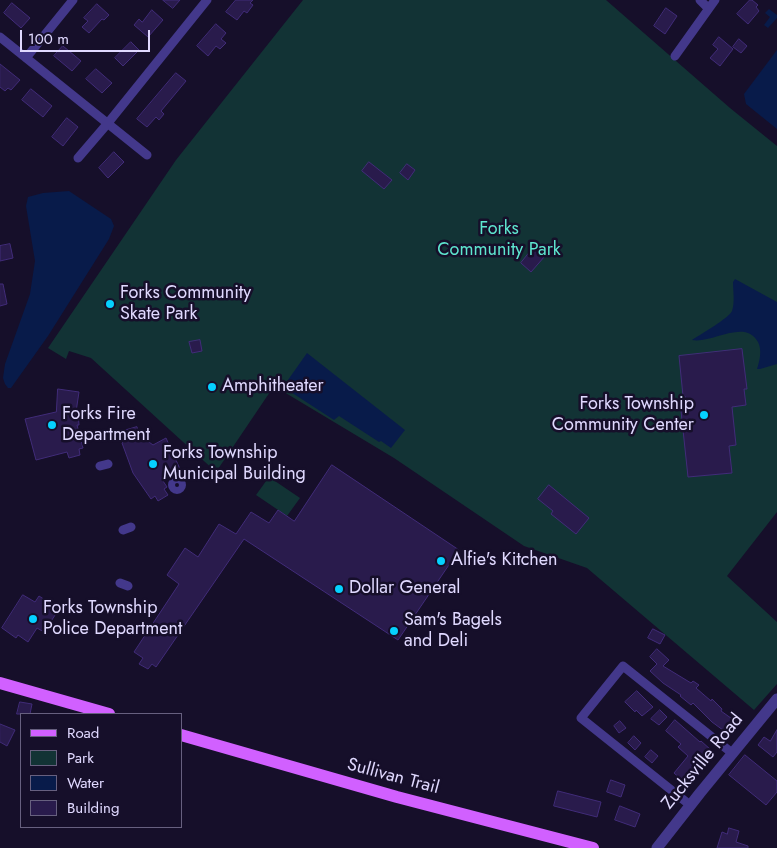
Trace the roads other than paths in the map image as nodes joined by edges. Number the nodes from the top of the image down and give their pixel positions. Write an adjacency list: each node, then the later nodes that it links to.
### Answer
1 (72, 0): 8 (street)
2 (207, 0): 9 (street)
3 (700, 0): 5 (street)
4 (715, 0): 5 (street)
5 (708, 8): 7 (street)
6 (0, 37): 8 (street)
7 (675, 56)
8 (26, 58): 9 (street)
9 (108, 123): 10 (street); 11 (street)
10 (147, 155)
11 (78, 158)
12 (0, 683): 14 (main road)
13 (777, 699): 16 (street, Zucksville Road)
14 (105, 713)
15 (184, 736): 18 (main road, Sullivan Trail)
16 (732, 753): 17 (street, Zucksville Road); 17 (street)
17 (690, 805): 19 (street, Zucksville Road)
18 (589, 847)
19 (657, 848)

